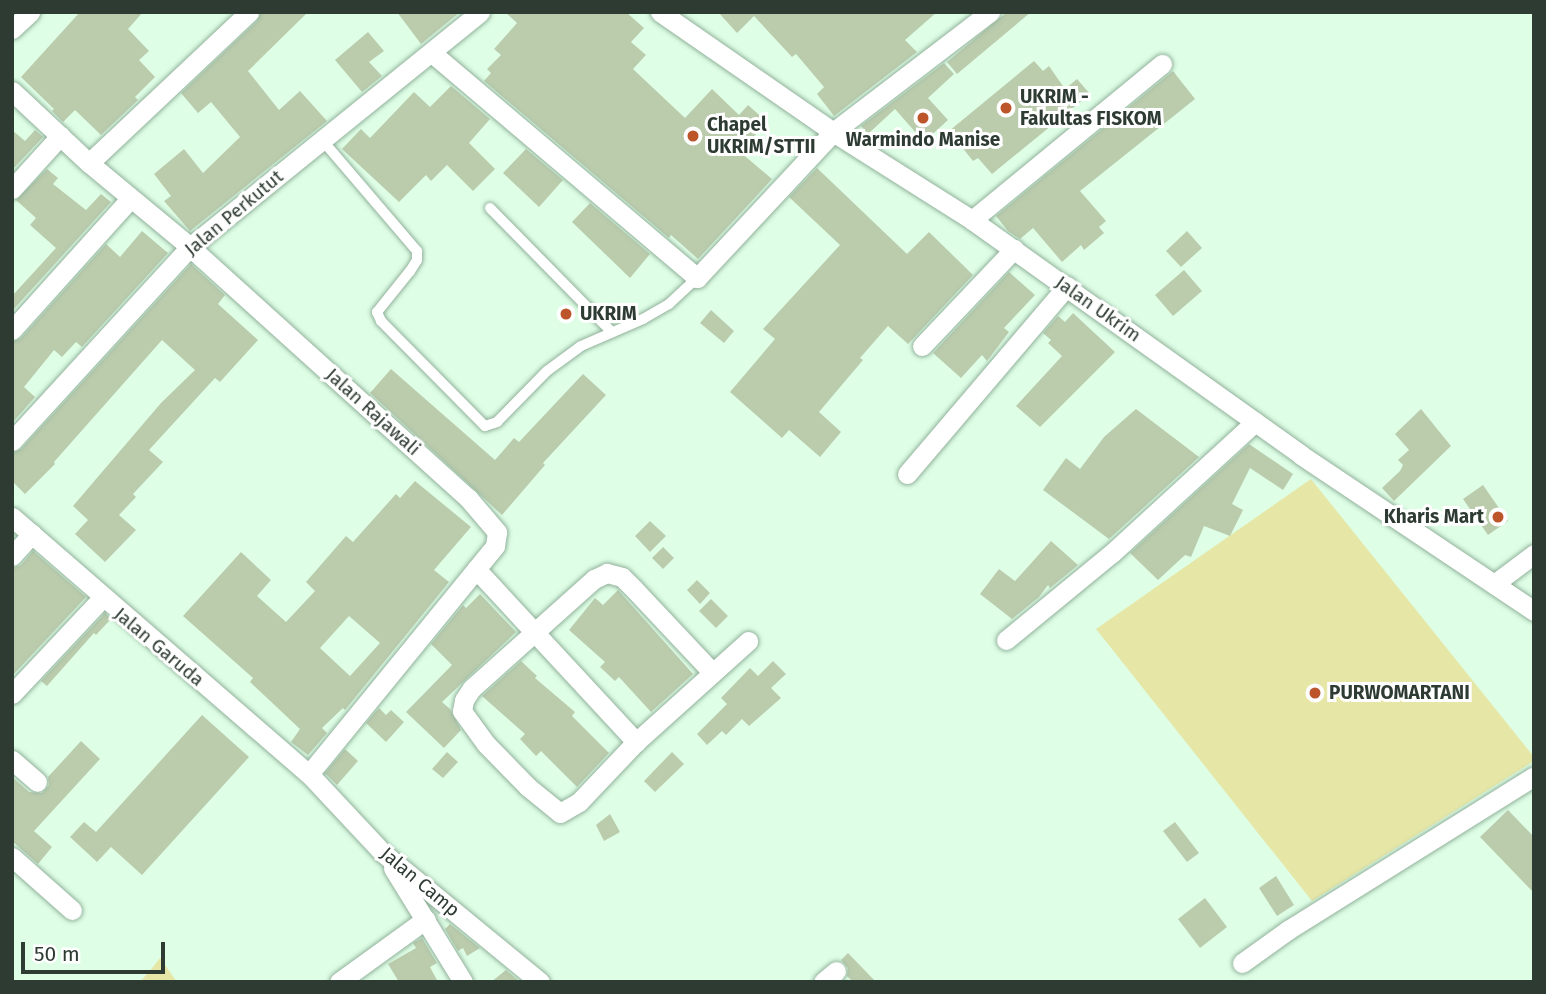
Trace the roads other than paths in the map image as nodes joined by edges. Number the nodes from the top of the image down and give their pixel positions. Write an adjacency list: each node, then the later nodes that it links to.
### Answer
1 (30, 12): 6 (street)
2 (249, 12): 13 (street)
3 (480, 12): 7 (street, Jalan Perkutut)
4 (660, 12): 10 (street, Jalan Ukrim)
5 (990, 12): 10 (street)
6 (12, 29)
7 (432, 52): 12 (street, Jalan Perkutut); 20 (street)
8 (1162, 64): 17 (street)
9 (12, 91): 11 (street, Jalan Rajawali)
10 (833, 132): 17 (street, Jalan Ukrim); 20 (street)
11 (60, 136): 13 (street, Jalan Rajawali); 14 (street)
12 (323, 141): 18 (street, Jalan Perkutut); 23 (lane)
13 (89, 163): 15 (street, Jalan Rajawali)
14 (12, 190)
15 (130, 198): 18 (street, Jalan Rajawali); 22 (street)
16 (490, 208): 23 (lane)
17 (972, 220): 19 (street, Jalan Ukrim)
18 (190, 247): 26 (street, Jalan Perkutut); 32 (street, Jalan Rajawali)
19 (1014, 249): 21 (street, Jalan Ukrim); 24 (street)
20 (696, 278): 23 (lane)
21 (1067, 286): 25 (street, Jalan Ukrim); 27 (street)
22 (12, 330)
23 (612, 332)
24 (922, 346)
25 (1255, 422): 33 (street, Jalan Ukrim); 37 (street)
26 (12, 441)
27 (907, 474)
28 (12, 517): 29 (street, Jalan Garuda)
29 (32, 534): 31 (street); 34 (street, Jalan Garuda)
30 (1534, 554): 33 (street)
31 (12, 556)
32 (476, 569): 36 (street); 43 (street, Jalan Rajawali)
33 (1494, 584): 35 (street, Jalan Ukrim)
34 (102, 598): 40 (street); 43 (street, Jalan Garuda)
35 (1534, 611)
36 (535, 630): 39 (street); 41 (street); 41 (street)
37 (1006, 640)
38 (748, 641): 39 (street)
39 (712, 672): 41 (street)
40 (12, 694)
41 (636, 742)
42 (12, 760): 45 (street)
43 (309, 774): 46 (street, Jalan Camp)
44 (1534, 776): 50 (street)
45 (37, 782)
46 (383, 853): 49 (street); 53 (street, Jalan Camp)
47 (12, 857): 48 (street)
48 (72, 910)
49 (426, 919): 51 (street); 52 (street)
50 (1242, 963)
51 (339, 982)
52 (463, 982)
53 (540, 982)

